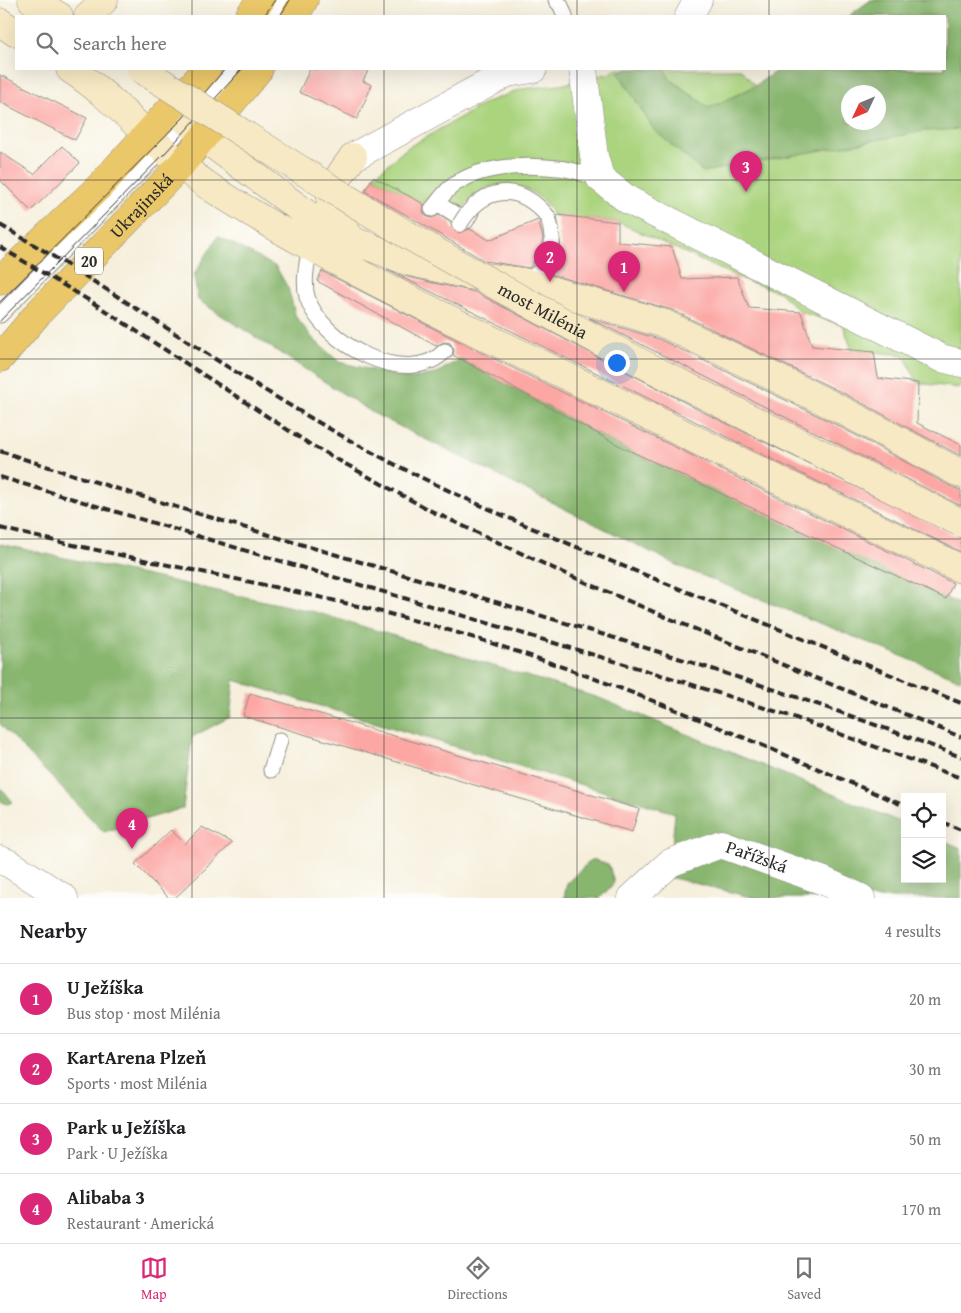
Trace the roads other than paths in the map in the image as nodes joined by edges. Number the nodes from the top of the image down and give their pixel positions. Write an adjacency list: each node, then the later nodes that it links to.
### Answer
1 (32, 0): 8 (main road)
2 (104, 0): 9 (main road)
3 (261, 0): 10 (main road)
4 (284, 0): 11 (lane)
5 (304, 0): 12 (main road)
6 (556, 0): 13 (lane)
7 (698, 0): 14 (street)
8 (57, 15)
9 (89, 15)
10 (250, 15)
11 (274, 15)
12 (296, 15)
13 (565, 15)
14 (689, 15)
15 (0, 22): 16 (main road)
16 (15, 32)
17 (71, 70): 25 (main road)
18 (144, 70): 39 (main road, most Milénia, bridge)
19 (207, 70): 24 (main road, 20)
20 (233, 70): 24 (lane)
21 (258, 70): 24 (main road, 20)
22 (526, 70): 26 (street)
23 (583, 70): 27 (street)
24 (188, 123): 25 (main road, 20); 25 (main road, 20); 30 (main road)
25 (164, 150): 31 (main road); 32 (main road, 20); 34 (lane, Ukrajinská); 36 (main road, Ukrajinská / 20)
26 (353, 157): 30 (main road)
27 (600, 178): 28 (lane); 37 (street)
28 (546, 217): 29 (lane, bridge); 33 (lane)
29 (460, 224)
30 (354, 241): 33 (main road)
31 (310, 247): 35 (lane); 40 (main road)
32 (0, 281)
33 (523, 282): 38 (main road)
34 (0, 315)
35 (445, 351)
36 (0, 358)
37 (961, 363)
38 (961, 474)
39 (961, 523)
40 (961, 569)
41 (280, 740): 42 (lane)
42 (271, 770)
43 (0, 860): 44 (street)
44 (64, 898)
45 (632, 898): 46 (street, Pařížská)
46 (861, 898)

